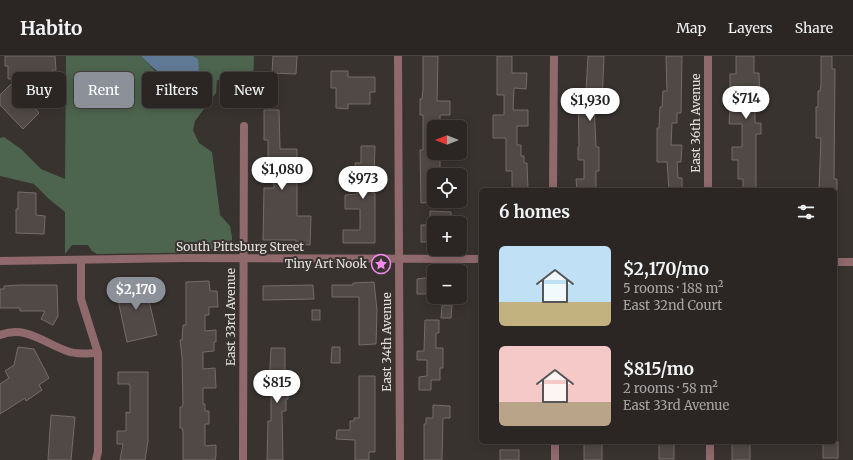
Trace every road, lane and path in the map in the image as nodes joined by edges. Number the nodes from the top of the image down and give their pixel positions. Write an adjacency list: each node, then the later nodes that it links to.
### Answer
1 (398, 56): 7 (street, East 34th Avenue)
2 (554, 56): 5 (street)
3 (708, 56): 6 (street, East 36th Avenue)
4 (244, 126): 9 (street, East 33rd Avenue)
5 (553, 188)
6 (708, 188)
7 (399, 258): 8 (street, South Pittsburg Street); 9 (street, South Pittsburg Street); 20 (street, East 34th Avenue)
8 (479, 259)
9 (243, 260): 11 (street, South Pittsburg Street); 19 (street, East 33rd Avenue)
10 (0, 261): 11 (street, South Pittsburg Street)
11 (81, 261): 15 (street)
12 (837, 262): 13 (street)
13 (853, 262)
14 (0, 335): 15 (street)
15 (98, 353): 18 (street)
16 (554, 444): 21 (street)
17 (710, 444): 22 (street)
18 (96, 460)
19 (243, 460)
20 (400, 460)
21 (555, 460)
22 (710, 460)

